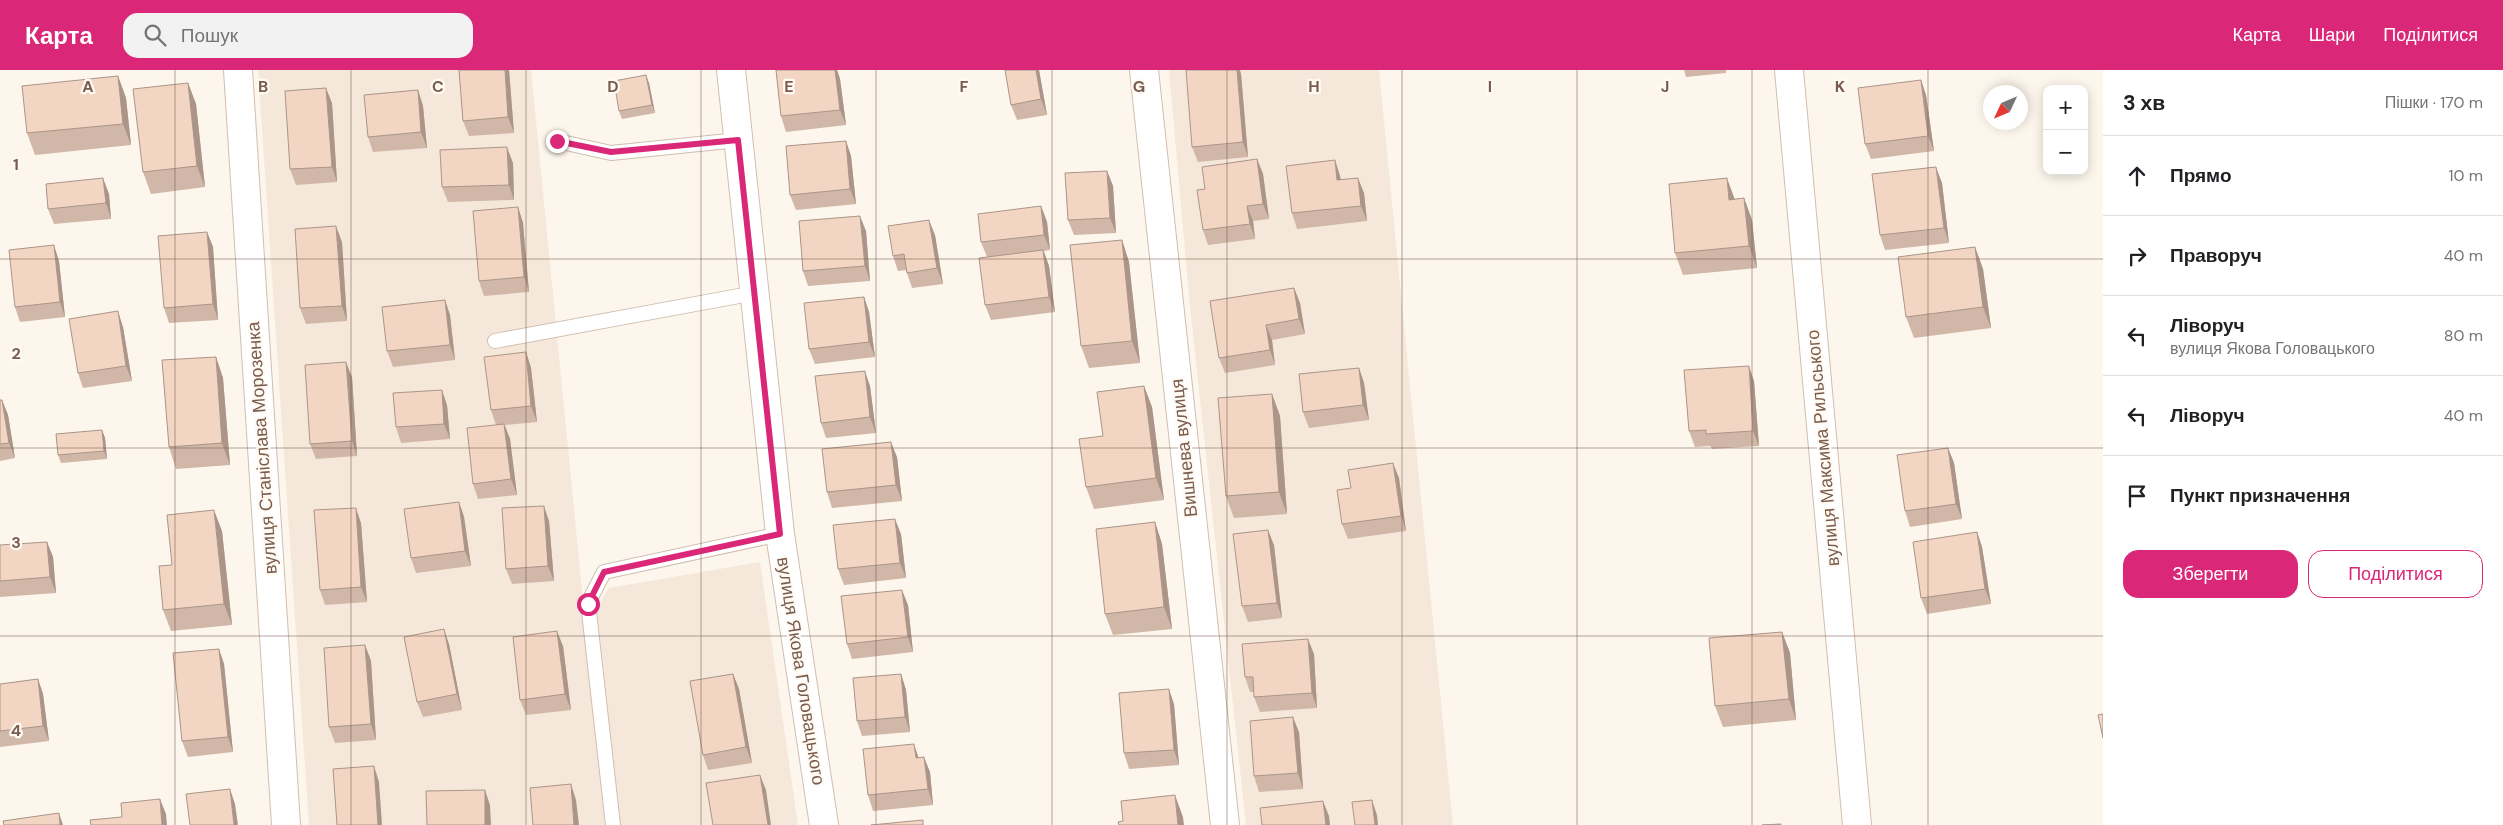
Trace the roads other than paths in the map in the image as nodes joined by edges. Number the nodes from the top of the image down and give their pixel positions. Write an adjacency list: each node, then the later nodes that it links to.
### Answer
1 (238, 70): 10 (street, вулиця Станіслава Морозенка)
2 (731, 70): 5 (street, вулиця Якова Головацького)
3 (1144, 70): 13 (street, Вишнева вулиця)
4 (1789, 70): 14 (street, вулиця Максима Рильського)
5 (738, 140): 6 (lane); 7 (street, вулиця Якова Головацького)
6 (557, 141)
7 (755, 292): 8 (lane); 9 (street, вулиця Якова Головацького)
8 (495, 341)
9 (780, 534): 11 (lane); 12 (street, вулиця Якова Головацького)
10 (286, 825)
11 (613, 825)
12 (824, 825)
13 (1225, 825)
14 (1857, 825)

